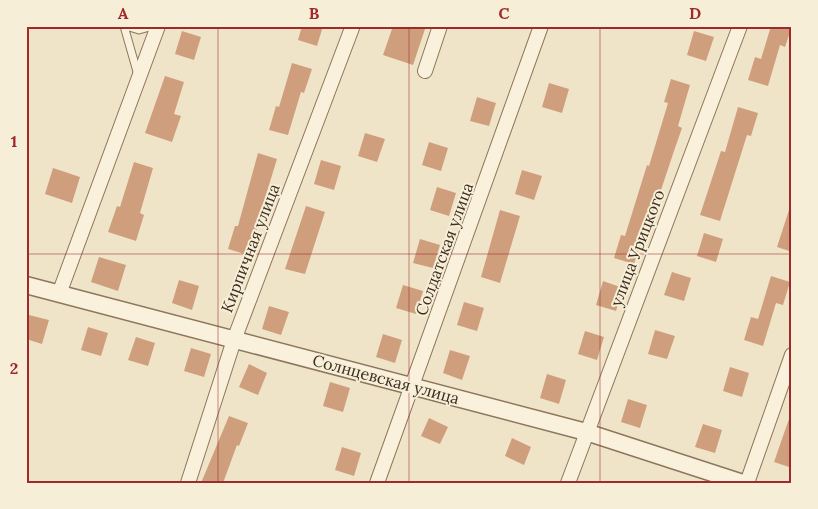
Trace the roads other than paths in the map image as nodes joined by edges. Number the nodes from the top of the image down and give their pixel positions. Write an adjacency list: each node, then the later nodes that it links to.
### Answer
1 (125, 26): 2 (lane); 9 (lane)
2 (153, 26)
3 (158, 26): 9 (street)
4 (440, 26): 8 (street)
5 (542, 26): 14 (street, Солдатская улица)
6 (740, 26): 15 (street, улица Урицкого)
7 (352, 28): 12 (street, Кирпичная улица)
8 (425, 71)
9 (139, 78): 11 (street)
10 (26, 286): 11 (street, Солнцевская улица)
11 (59, 294): 12 (street, Солнцевская улица)
12 (234, 340): 14 (street, Солнцевская улица); 16 (street, Кирпичная улица)
13 (792, 355): 19 (street)
14 (413, 386): 15 (street, Солнцевская улица); 17 (street, Солдатская улица)
15 (586, 432): 18 (street, улица Урицкого); 19 (street, Солнцевская улица)
16 (188, 483)
17 (377, 483)
18 (568, 483)
19 (745, 483)

